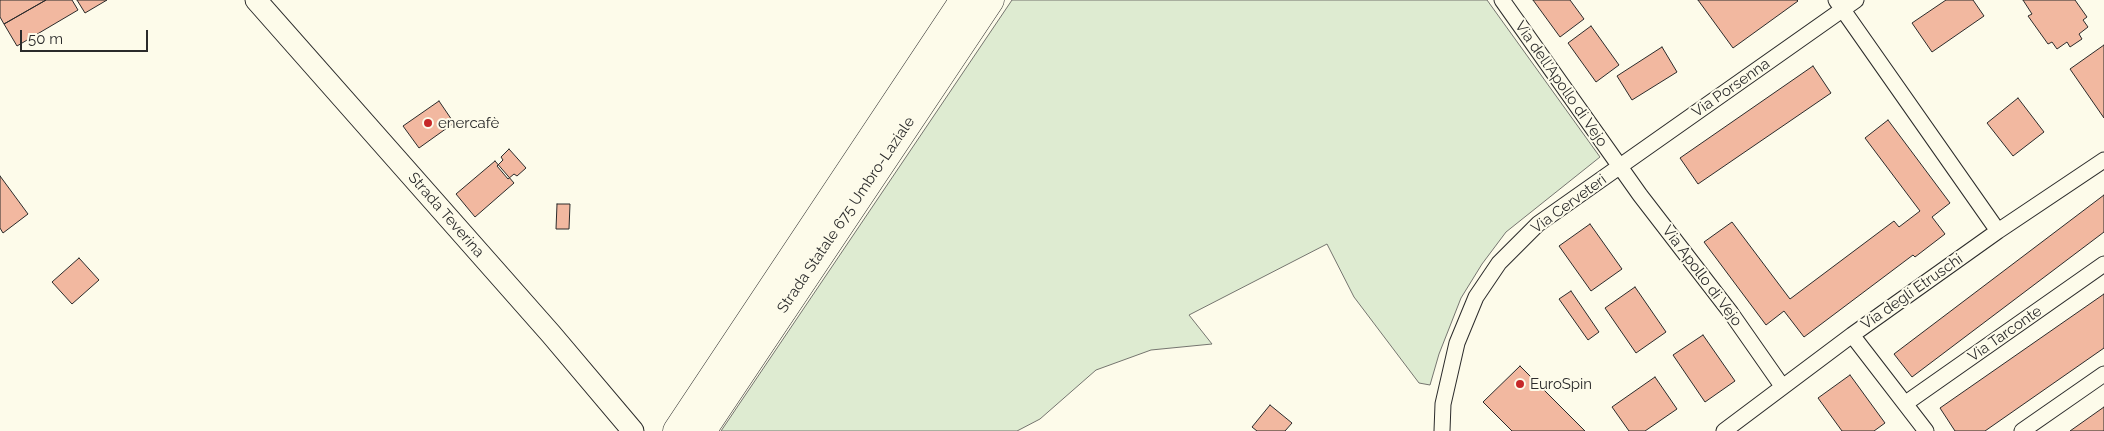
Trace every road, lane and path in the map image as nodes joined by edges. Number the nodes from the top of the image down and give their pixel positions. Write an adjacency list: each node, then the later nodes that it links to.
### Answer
1 (964, 0): 16 (highway, Strada Statale 675 Umbro-Laziale)
2 (990, 0): 17 (highway, Strada Statale 675 Umbro-Laziale)
3 (1502, 0): 8 (street, Via dell'Apollo di Vejo)
4 (1856, 0): 6 (street, Via Porsenna)
5 (262, 2): 15 (main road, Strada Teverina)
6 (1839, 5): 8 (street, Via Porsenna); 9 (street)
7 (2104, 160): 9 (street, Via degli Etruschi)
8 (1620, 167): 13 (street, Via Apollo di Vejo); 18 (street, Via Cerveteri)
9 (1998, 231): 11 (street, Via degli Etruschi)
10 (2104, 264): 14 (street, Via Tarconte)
11 (1852, 335): 13 (street, Via degli Etruschi); 14 (street)
12 (2104, 374): 21 (street)
13 (1782, 386): 19 (street, Via degli Etruschi)
14 (1906, 403): 20 (street)
15 (633, 431)
16 (677, 431)
17 (702, 431)
18 (1442, 431)
19 (1724, 431)
20 (1926, 431)
21 (2022, 431)

